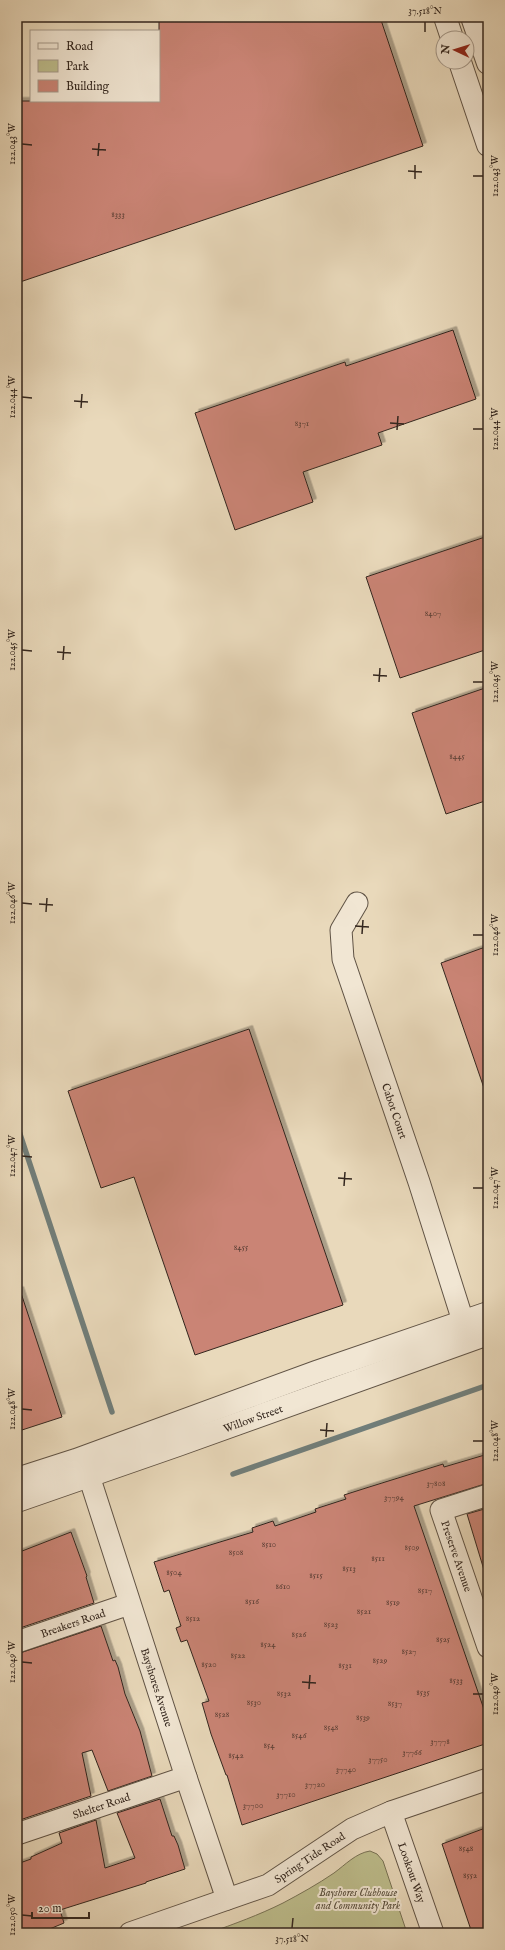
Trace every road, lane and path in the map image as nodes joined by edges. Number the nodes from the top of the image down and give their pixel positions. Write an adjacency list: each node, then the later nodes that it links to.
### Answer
1 (445, 17): 3 (street)
2 (472, 17): 4 (street)
3 (449, 30)
4 (488, 62)
5 (463, 70): 6 (street)
6 (488, 145)
7 (358, 903): 9 (street, Cabot Court)
8 (488, 1313): 9 (street, Willow Street)
9 (463, 1321): 12 (street, Willow Street)
10 (488, 1334): 11 (street, Willow Street)
11 (89, 1476): 14 (street, Willow Street); 15 (street, Bayshores Avenue)
12 (17, 1479)
13 (488, 1495): 17 (street, Preserve Avenue)
14 (17, 1501)
15 (129, 1604): 16 (street, Breakers Road); 18 (street, Bayshores Avenue)
16 (17, 1642)
17 (488, 1647)
18 (186, 1777): 21 (street, Shelter Road); 22 (street, Bayshores Avenue)
19 (488, 1779): 20 (street, Spring Tide Road)
20 (392, 1812): 22 (street, Spring Tide Road); 24 (street, Lookout Way)
21 (17, 1834)
22 (227, 1899): 23 (street, Spring Tide Road)
23 (130, 1933)
24 (433, 1933)

